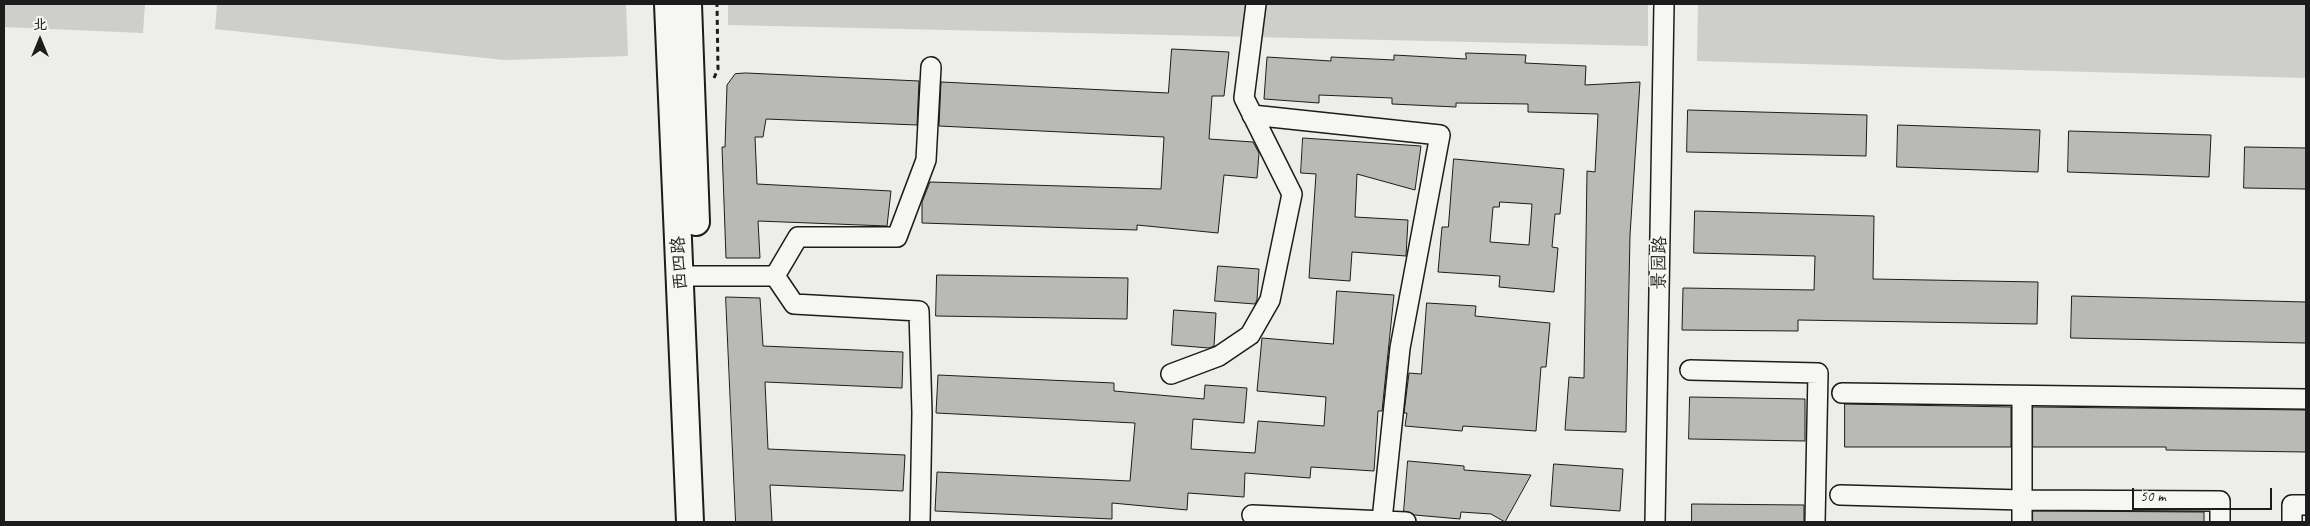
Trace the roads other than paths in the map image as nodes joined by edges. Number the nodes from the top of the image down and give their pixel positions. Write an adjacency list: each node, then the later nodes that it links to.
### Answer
1 (668, 4): 7 (street, 西四路)
2 (688, 4): 7 (street, 西四路)
3 (1256, 4): 6 (street)
4 (1664, 4): 23 (street, 景园路)
5 (931, 67): 8 (street)
6 (1252, 115): 10 (street); 18 (street)
7 (689, 276): 8 (street); 19 (street, 西四路); 20 (street, 西四路)
8 (775, 276): 21 (street)
9 (1690, 370): 24 (street)
10 (1171, 374)
11 (1842, 394): 12 (street)
12 (2022, 396): 13 (street); 15 (street)
13 (2306, 399)
14 (1840, 495): 15 (street)
15 (2022, 500): 25 (street); 26 (street)
16 (2306, 505): 27 (street)
17 (1252, 515): 18 (street)
18 (1382, 520): 22 (street)
19 (690, 522)
20 (707, 522)
21 (920, 522)
22 (1406, 522)
23 (1655, 522)
24 (1815, 522)
25 (2022, 522)
26 (2220, 522)
27 (2292, 522)

